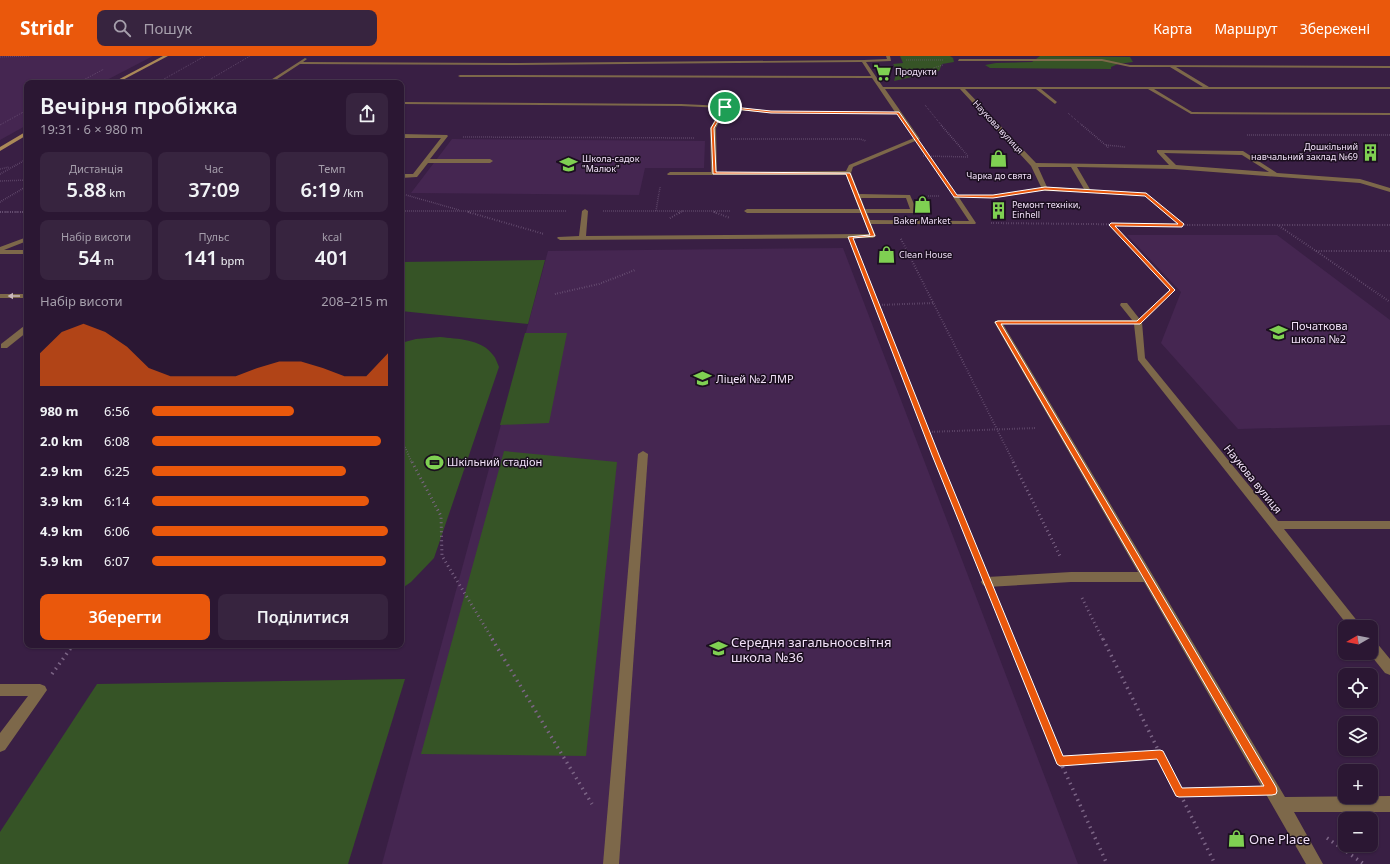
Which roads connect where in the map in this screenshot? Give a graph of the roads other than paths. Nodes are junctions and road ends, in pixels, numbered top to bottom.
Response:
1 (166, 56) edge
2 (310, 56) edge
3 (646, 56) edge
4 (889, 58) edge
5 (959, 60) road end
6 (864, 61) junction
7 (646, 62) junction
8 (299, 63) junction
9 (518, 64) junction
10 (1170, 66) junction
11 (1390, 67) edge
12 (460, 76) dead end
13 (510, 76) junction
14 (645, 76) junction
15 (873, 77) junction
16 (120, 80) edge
17 (273, 80) edge
18 (880, 88) junction
19 (961, 88) junction
20 (1037, 88) junction
21 (1149, 88) junction
22 (1209, 88) junction
23 (1390, 88) edge
24 (404, 102) edge
25 (1055, 103) road end
26 (725, 107) junction
27 (898, 113) junction
28 (1390, 114) edge
29 (24, 135) edge
30 (404, 136) edge
31 (0, 149) edge
32 (426, 161) junction
33 (490, 161) dead end
34 (1034, 166) junction
35 (1073, 166) junction
36 (1174, 166) junction
37 (848, 173) junction
38 (670, 174) road end
39 (714, 174) junction
40 (1276, 175) junction
41 (404, 176) edge
42 (1390, 190) edge
43 (858, 196) junction
44 (956, 196) road end
45 (585, 211) dead end
46 (746, 211) dead end
47 (864, 211) junction
48 (867, 222) junction
49 (560, 238) road end
50 (582, 238) junction
51 (24, 240) edge
52 (0, 249) edge
53 (0, 252) edge
54 (24, 252) edge
55 (0, 296) edge
56 (24, 296) edge
57 (1124, 305) dead end
58 (1138, 322) junction
59 (24, 330) edge
60 (4, 346) dead end
61 (643, 454) dead end
62 (1275, 525) junction
63 (1390, 525) edge
64 (1147, 577) junction
65 (987, 582) road end
66 (1350, 620) edge
67 (1378, 654) edge
68 (1390, 669) edge
69 (0, 690) edge
70 (0, 744) edge
71 (1390, 804) edge
72 (1281, 805) junction
73 (611, 864) edge
74 (1315, 864) edge

1 - 16 main road
2 - 8 lane
3 - 7 lane
4 - 6 lane
5 - 10 lane
6 - 7 lane
6 - 15 lane
7 - 9 lane
7 - 14 lane
8 - 9 lane
8 - 17 lane
9 - 13 lane
10 - 11 lane
10 - 22 lane
12 - 13 lane
13 - 14 lane
14 - 15 lane
15 - 18 lane
18 - 19 lane
18 - 27 lane
19 - 20 lane
19 - 34 lane, Наукова вулиця
20 - 21 lane
20 - 25 lane
21 - 22 lane
21 - 28 lane
22 - 23 lane
24 - 26 lane
26 - 27 lane
26 - 39 lane
27 - 37 lane
29 - 31 main road
30 - 32 lane
32 - 33 lane
32 - 41 lane
34 - 35 lane
34 - 35 lane, Наукова вулиця
35 - 36 lane
36 - 40 lane
36 - 40 lane
37 - 39 lane
37 - 43 lane
38 - 39 lane
40 - 42 lane
43 - 47 lane
43 - 47 lane
44 - 48 lane
45 - 50 lane
46 - 47 lane
47 - 48 lane
48 - 50 lane
49 - 50 lane
51 - 52 lane
53 - 54 lane
56 -> 55 lane
57 - 58 lane
58 - 62 lane, Наукова вулиця
58 - 64 lane
59 - 60 lane
61 - 73 lane
62 - 63 lane, Наукова вулиця
62 - 66 lane
64 - 65 lane
64 - 72 lane
67 - 68 lane
69 - 70 lane
71 - 72 lane
72 - 74 lane

